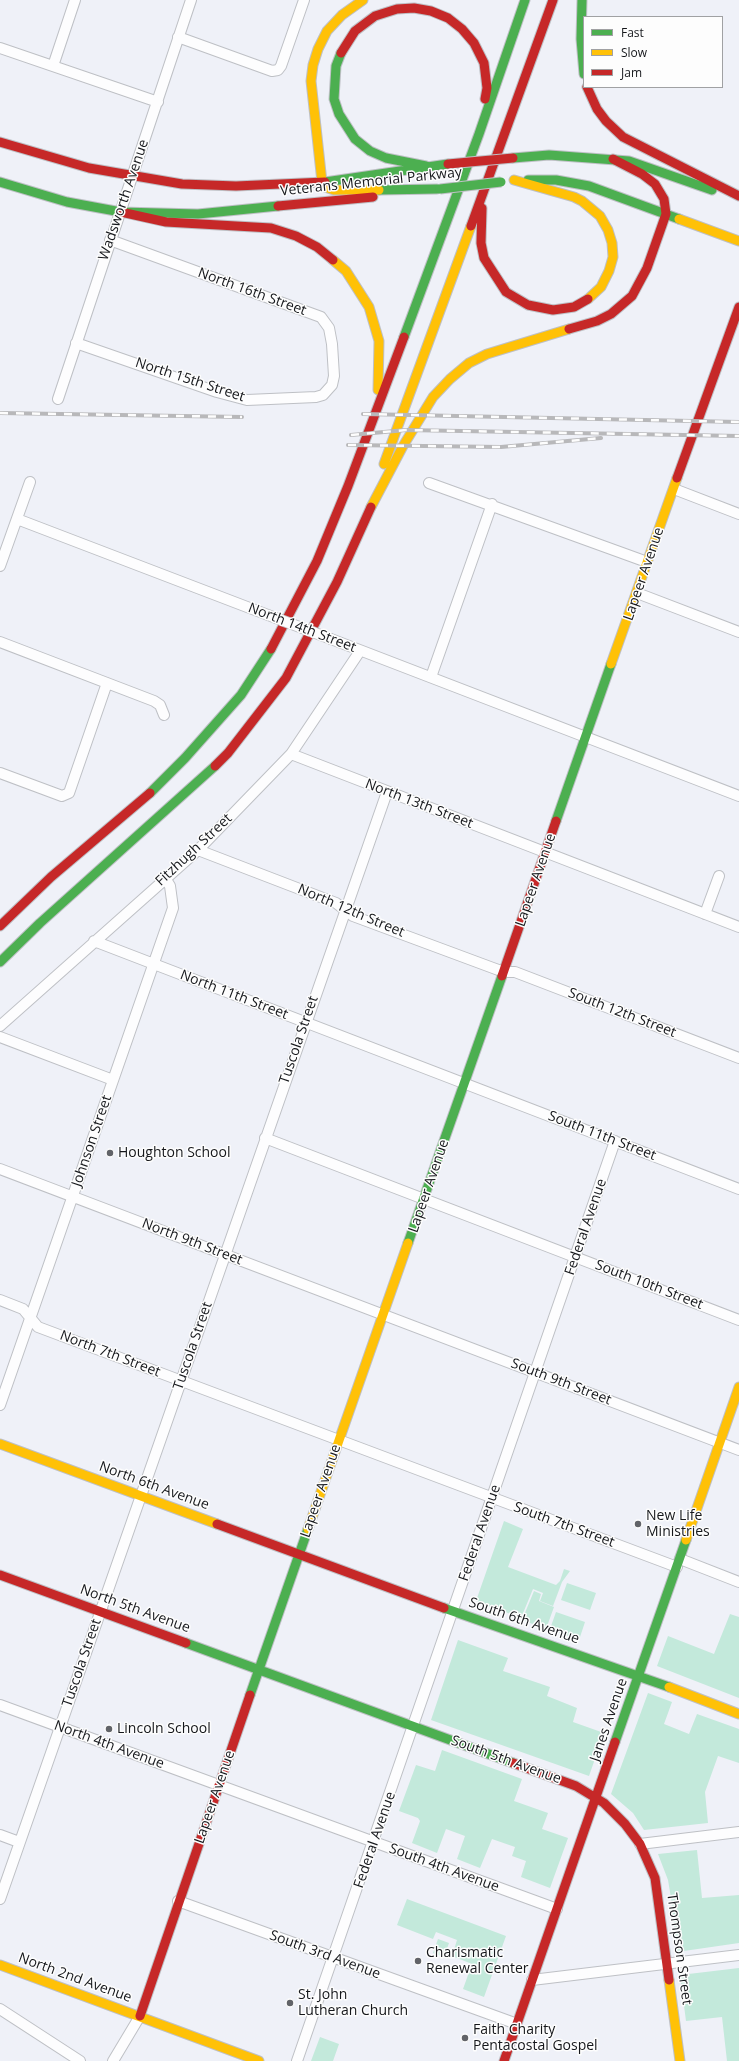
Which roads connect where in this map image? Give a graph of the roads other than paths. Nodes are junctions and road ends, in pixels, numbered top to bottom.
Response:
1 (74, 0) edge
2 (190, 0) edge
3 (304, 0) edge
4 (363, 0) edge
5 (525, 0) edge
6 (553, 0) edge
7 (582, 0) edge
8 (178, 37) junction
9 (0, 48) edge
10 (583, 62) edge
11 (53, 66) junction
12 (588, 88) edge
13 (158, 102) junction
14 (479, 134) junction
15 (0, 142) edge
16 (613, 159) junction
17 (426, 166) junction
18 (132, 176) junction
19 (514, 180) junction
20 (0, 182) edge
21 (322, 182) junction
22 (438, 189) junction
23 (481, 196) junction
24 (739, 198) edge
25 (120, 212) junction
26 (666, 214) junction
27 (110, 240) junction
28 (739, 241) edge
29 (739, 307) edge
30 (76, 342) junction
31 (329, 390) joint
32 (58, 400) dead end
33 (376, 414) junction
34 (30, 482) dead end
35 (429, 482) dead end
36 (674, 489) junction
37 (492, 504) junction
38 (368, 512) junction
39 (739, 514) edge
40 (17, 519) junction
41 (647, 562) junction
42 (0, 566) edge
43 (637, 593) junction
44 (739, 632) edge
45 (0, 642) edge
46 (360, 650) junction
47 (431, 677) junction
48 (107, 684) junction
49 (164, 716) dead end
50 (586, 737) junction
51 (291, 754) junction
52 (0, 773) edge
53 (387, 792) junction
54 (739, 796) edge
55 (198, 850) junction
56 (546, 853) junction
57 (719, 876) dead end
58 (165, 878) junction
59 (345, 909) junction
60 (705, 914) junction
61 (0, 926) edge
62 (739, 927) edge
63 (94, 941) junction
64 (0, 962) edge
65 (154, 964) junction
66 (504, 972) junction
67 (305, 1023) junction
68 (0, 1026) edge
69 (0, 1038) edge
70 (739, 1058) edge
71 (113, 1080) junction
72 (465, 1083) junction
73 (265, 1138) junction
74 (615, 1141) junction
75 (0, 1169) edge
76 (739, 1189) edge
77 (73, 1197) junction
78 (424, 1198) junction
79 (224, 1254) junction
80 (576, 1256) junction
81 (0, 1300) edge
82 (384, 1314) junction
83 (30, 1318) junction
84 (739, 1320) edge
85 (535, 1373) junction
86 (181, 1380) junction
87 (739, 1387) edge
88 (0, 1405) edge
89 (339, 1439) junction
90 (719, 1442) junction
91 (0, 1444) edge
92 (739, 1450) edge
93 (140, 1496) junction
94 (492, 1498) junction
95 (299, 1555) junction
96 (679, 1563) junction
97 (0, 1575) edge
98 (739, 1582) edge
99 (100, 1611) junction
100 (454, 1612) junction
101 (259, 1670) junction
102 (639, 1677) junction
103 (0, 1705) edge
104 (739, 1714) edge
105 (414, 1726) junction
106 (60, 1727) junction
107 (219, 1786) junction
108 (596, 1798) junction
109 (739, 1832) edge
110 (0, 1835) edge
111 (19, 1842) junction
112 (374, 1842) junction
113 (640, 1844) junction
114 (0, 1899) edge
115 (178, 1901) junction
116 (557, 1908) junction
117 (739, 1955) edge
118 (334, 1958) junction
119 (667, 1964) junction
120 (0, 1965) edge
121 (532, 1980) junction
122 (0, 2009) edge
123 (140, 2016) junction
124 (517, 2024) junction
125 (80, 2061) edge
126 (113, 2061) edge
127 (260, 2061) edge
128 (298, 2061) edge
129 (504, 2061) edge
130 (680, 2061) edge

1 - 11 street
2 - 8 street, Wadsworth Avenue
3 - 8 street
4 - 21 main road
5 - 14 main road
6 - 23 main road
7 - 10 main road
8 - 13 street, Wadsworth Avenue
9 - 11 street
11 - 13 street
12 - 24 main road
13 - 18 street, Wadsworth Avenue
14 - 17 main road
14 - 33 main road
15 - 18 main road, Veterans Memorial Parkway
16 - 17 main road, Veterans Memorial Parkway, bridge
16 - 24 main road, Veterans Memorial Parkway
16 - 26 main road
17 - 21 main road, Veterans Memorial Parkway
18 - 21 main road, Veterans Memorial Parkway
18 - 25 street, Wadsworth Avenue
19 - 22 main road, Veterans Memorial Parkway, bridge
19 - 23 main road
19 - 26 main road, Veterans Memorial Parkway
20 - 25 main road, Veterans Memorial Parkway
21 - 22 main road
22 - 25 main road, Veterans Memorial Parkway
23 - 38 main road
25 - 27 street, Wadsworth Avenue
25 - 33 main road
26 - 28 main road, Veterans Memorial Parkway
26 - 38 main road
27 - 30 street, Wadsworth Avenue
27 - 31 street, North 16th Street
29 - 36 main road, Lapeer Avenue
30 - 31 street, North 15th Street
30 - 32 street, Wadsworth Avenue
33 - 61 main road
34 - 40 street
35 - 37 street
36 - 39 street
36 - 41 main road, Lapeer Avenue
37 - 41 street
37 - 47 street
38 - 64 main road
40 - 42 street
40 - 46 street, North 14th Street, bridge
41 - 43 main road, Lapeer Avenue
43 - 44 street
43 - 50 main road, Lapeer Avenue
45 - 48 street
46 - 47 street, North 14th Street
46 - 51 street, Fitzhugh Street
47 - 50 street, North 14th Street
48 - 49 street
48 - 52 street
50 - 54 street, North 14th Street
50 - 56 main road, Lapeer Avenue
51 - 53 street, North 13th Street
51 - 55 street, Fitzhugh Street
53 - 56 street, North 13th Street
53 - 59 street, Tuscola Street
55 - 58 street, Fitzhugh Street
55 - 59 street, North 12th Street
56 - 60 street, North 13th Street
56 - 66 main road, Lapeer Avenue
57 - 60 street
58 - 63 street, Fitzhugh Street
58 - 65 street, Johnson Street
59 - 66 street, North 12th Street
59 - 67 street, Tuscola Street
60 - 62 street, North 13th Street
63 - 65 street, North 11th Street
63 - 68 street, Fitzhugh Street
65 - 67 street, North 11th Street
65 - 71 street, Johnson Street
66 - 70 street, South 12th Street
66 - 72 main road, Lapeer Avenue
67 - 72 street, North 11th Street
67 - 73 street, Tuscola Street
69 - 71 street
71 - 77 street, Johnson Street
72 - 74 street, South 11th Street
72 - 78 main road, Lapeer Avenue
73 - 78 street, South 10th Street
73 - 79 street, Tuscola Street
74 - 76 street, South 11th Street
74 - 80 street, Federal Avenue
75 - 77 street, North 9th Street
77 - 79 street, North 9th Street
77 - 83 street, Johnson Street
78 - 80 street, South 10th Street
78 - 82 main road, Lapeer Avenue
79 - 82 street, North 9th Street
79 - 86 street, Tuscola Street
80 - 84 street, South 10th Street
80 - 85 street, Federal Avenue
81 - 83 street, North 7th Street
82 - 85 street, South 9th Street
82 - 89 main road, Lapeer Avenue
83 - 86 street, North 7th Street
83 - 88 street, Johnson Street
85 - 90 street, South 9th Street
85 - 94 street, Federal Avenue
86 - 89 street, North 7th Street
86 - 93 street, Tuscola Street
87 - 90 main road, Janes Avenue
89 - 94 street, South 7th Street
89 - 95 main road, Lapeer Avenue
90 - 92 street, South 9th Street
90 - 96 main road, Janes Avenue
91 - 93 main road, North 6th Avenue
93 - 95 main road, North 6th Avenue
93 - 99 street, Tuscola Street
94 - 96 street, South 7th Street
94 - 100 street, Federal Avenue
95 - 100 main road, South 6th Avenue
95 - 101 main road, Lapeer Avenue
96 - 98 street, South 7th Street
96 - 102 main road, Janes Avenue
97 - 99 main road, North 5th Avenue
99 - 101 main road, North 5th Avenue
99 - 106 street, Tuscola Street
100 - 102 main road, South 6th Avenue
100 - 105 street, Federal Avenue
101 - 105 main road, South 5th Avenue
101 - 107 main road, Lapeer Avenue
102 - 104 main road, South 6th Avenue
102 - 108 main road, Janes Avenue
103 - 106 street, North 4th Avenue
105 - 108 main road, South 5th Avenue
105 - 112 street, Federal Avenue
106 - 107 street, North 4th Avenue
106 - 111 street, Tuscola Street
107 - 112 street, South 4th Avenue
107 - 115 main road, Lapeer Avenue
108 - 113 main road, South 5th Avenue
108 - 116 main road, Janes Avenue
109 - 113 street
110 - 111 street
111 - 114 street, Tuscola Street
112 - 116 street, South 4th Avenue
112 - 118 street, Federal Avenue
113 - 119 main road, Thompson Street
115 - 118 street, South 3rd Avenue
115 - 123 main road, Lapeer Avenue
116 - 121 main road, Janes Avenue
117 - 119 street
118 - 124 street, South 3rd Avenue
118 - 128 street, Federal Avenue
119 - 121 street
119 - 130 main road, Thompson Street
120 - 123 main road, North 2nd Avenue
121 - 124 main road, Janes Avenue
122 - 125 street
123 - 126 street, Lapeer Avenue
123 - 127 main road, North 2nd Avenue
124 - 129 main road, Janes Avenue

